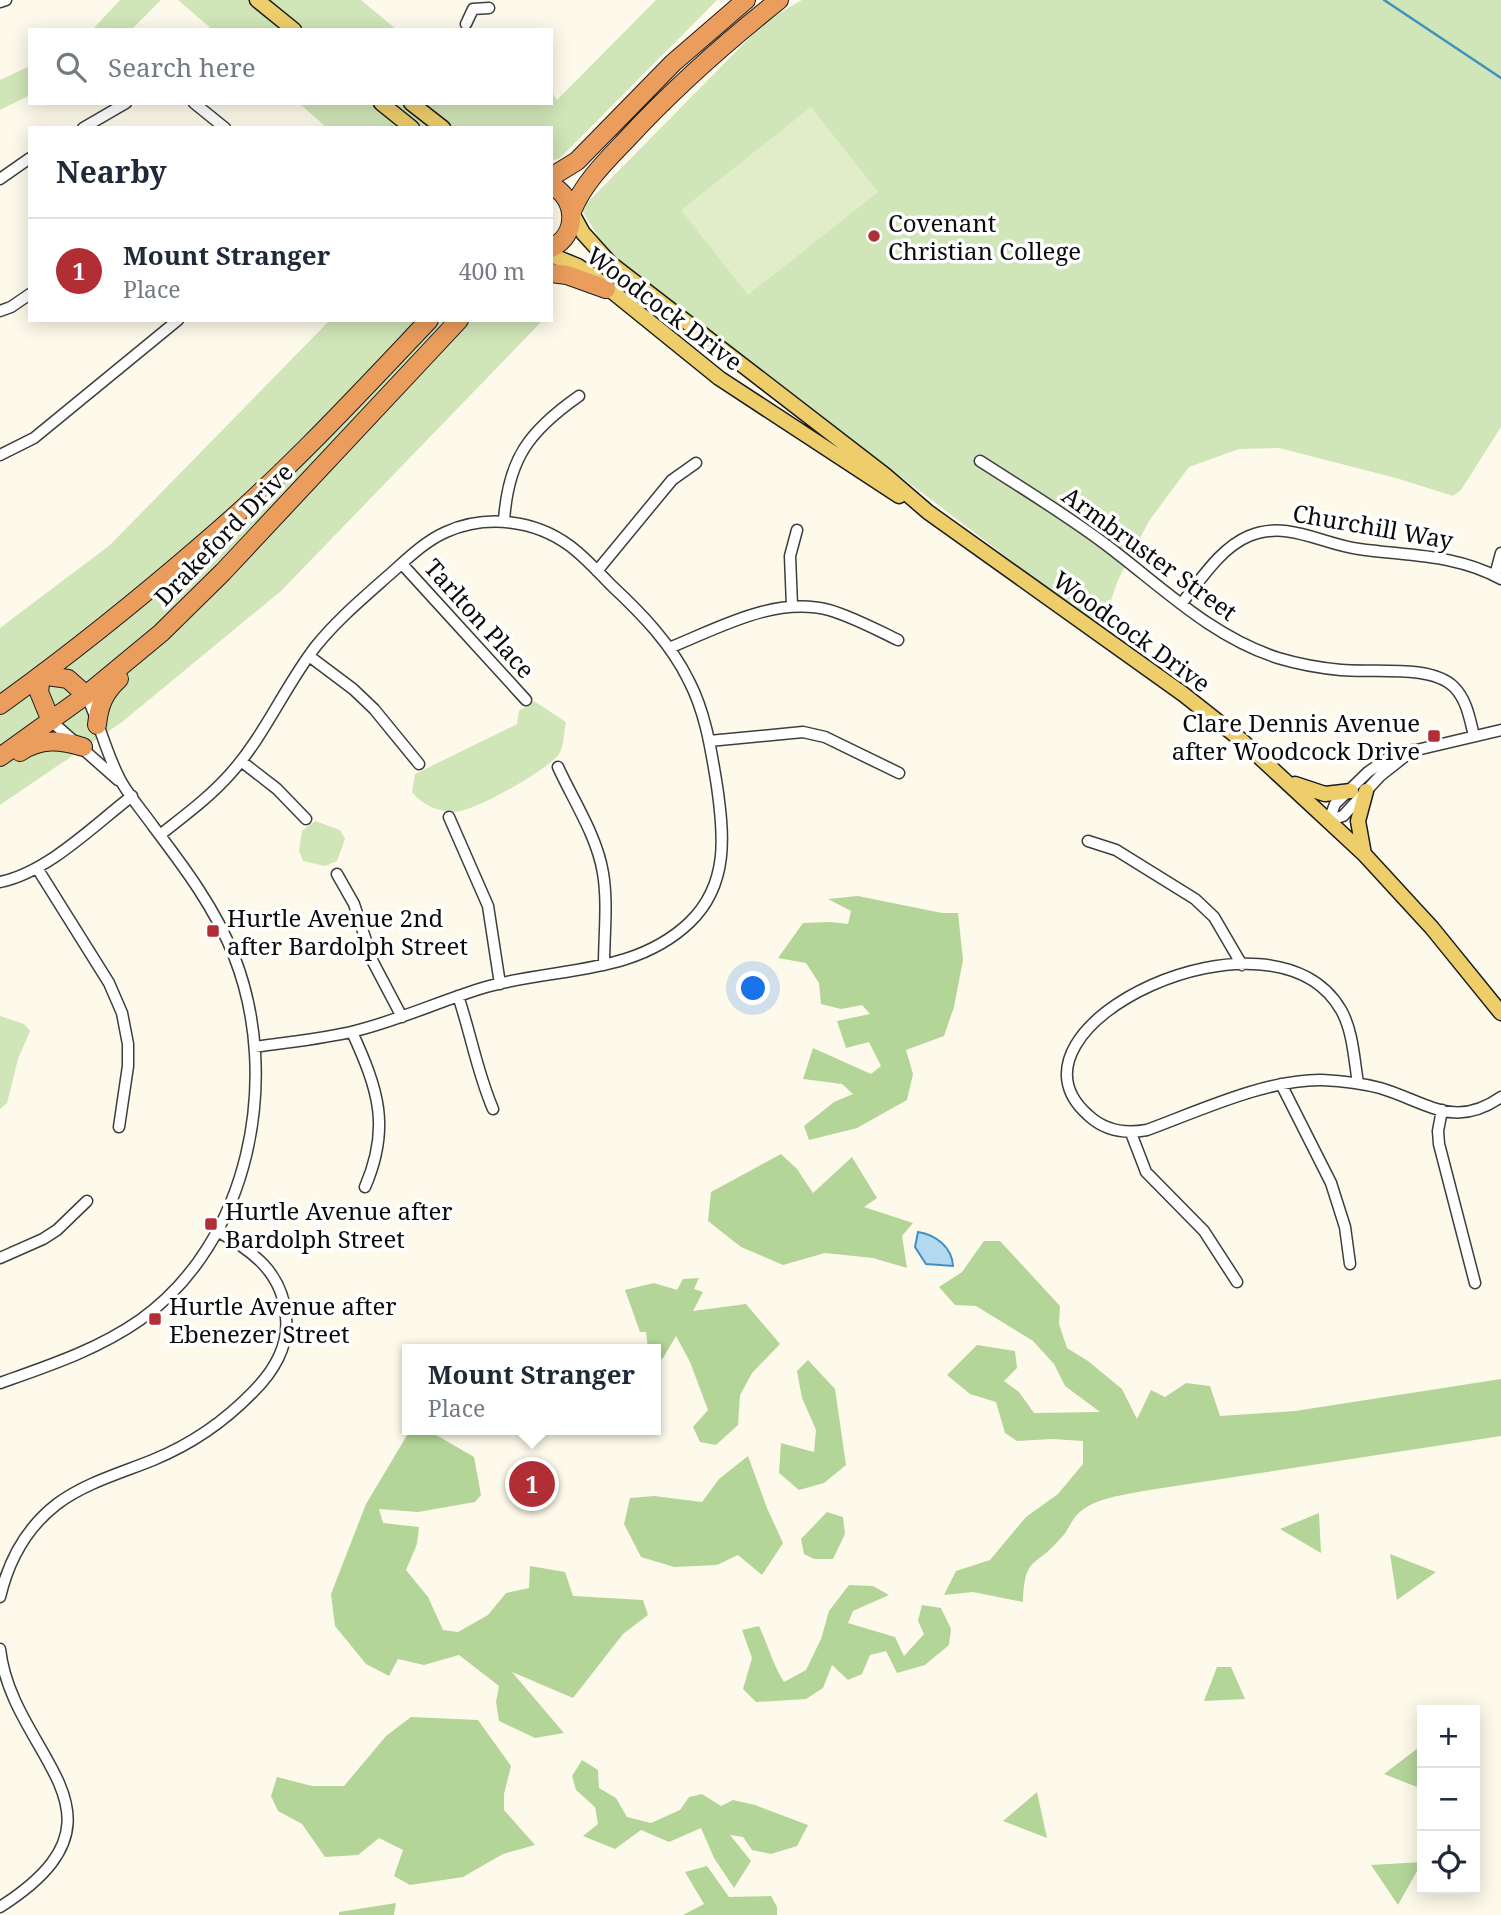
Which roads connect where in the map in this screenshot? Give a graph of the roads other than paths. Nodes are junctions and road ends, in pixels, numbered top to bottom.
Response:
1 (6, 0) edge
2 (257, 0) edge
3 (746, 0) edge
4 (779, 0) edge
5 (0, 2) edge
6 (469, 5) edge
7 (489, 8) dead end
8 (466, 24) dead end
9 (292, 28) edge
10 (123, 105) edge
11 (196, 105) edge
12 (383, 105) edge
13 (414, 105) edge
14 (86, 126) edge
15 (223, 126) edge
16 (410, 126) edge
17 (440, 126) edge
18 (28, 159) edge
19 (553, 176) edge
20 (0, 179) edge
21 (553, 186) edge
22 (572, 212) junction
23 (553, 247) edge
24 (553, 256) edge
25 (553, 274) edge
26 (606, 289) junction
27 (28, 295) edge
28 (0, 311) edge
29 (175, 322) edge
30 (427, 322) edge
31 (457, 322) edge
32 (579, 396) dead end
33 (0, 455) edge
34 (981, 461) dead end
35 (696, 463) dead end
36 (928, 512) junction
37 (504, 521) junction
38 (797, 530) dead end
39 (1501, 553) edge
40 (402, 564) junction
41 (597, 571) junction
42 (1498, 577) edge
43 (1181, 604) junction
44 (792, 607) junction
45 (161, 633) junction
46 (898, 640) dead end
47 (669, 648) junction
48 (309, 656) junction
49 (41, 675) junction
50 (86, 695) junction
51 (526, 700) dead end
52 (0, 705) edge
53 (51, 721) junction
54 (97, 725) junction
55 (1501, 730) edge
56 (1475, 736) junction
57 (709, 741) junction
58 (83, 747) junction
59 (1413, 750) junction
60 (0, 757) edge
61 (241, 761) junction
62 (419, 764) dead end
63 (0, 765) edge
64 (558, 767) dead end
65 (899, 774) dead end
66 (1288, 781) junction
67 (122, 784) junction
68 (1350, 791) junction
69 (1366, 791) junction
70 (132, 796) junction
71 (449, 817) dead end
72 (306, 819) dead end
73 (1329, 820) junction
74 (160, 835) junction
75 (1088, 841) dead end
76 (1364, 854) junction
77 (37, 868) junction
78 (337, 874) dead end
79 (0, 882) edge
80 (604, 965) junction
81 (1242, 965) junction
82 (500, 984) junction
83 (458, 996) junction
84 (1501, 1013) edge
85 (402, 1017) junction
86 (352, 1032) junction
87 (255, 1047) junction
88 (1358, 1083) junction
89 (1281, 1084) junction
90 (1501, 1097) edge
91 (493, 1108) dead end
92 (1442, 1111) junction
93 (119, 1127) dead end
94 (1131, 1133) junction
95 (365, 1187) dead end
96 (87, 1201) dead end
97 (217, 1231) junction
98 (0, 1258) edge
99 (1350, 1264) dead end
100 (1237, 1282) dead end
101 (1475, 1283) dead end
102 (0, 1384) edge
103 (0, 1597) edge
104 (0, 1649) edge
105 (0, 1907) edge

1 - 5 street
2 - 9 main road
3 - 19 highway
4 - 22 highway
6 - 7 street
6 - 8 street
10 - 14 street
11 - 15 street
12 - 16 main road
13 - 17 main road
18 - 20 street
21 - 22 highway
22 - 23 highway
22 - 36 main road, Woodcock Drive
24 - 26 main road, Woodcock Drive
25 - 26 highway
26 - 36 main road, Woodcock Drive
27 - 28 street
29 - 33 street
30 - 49 highway, Drakeford Drive
31 - 45 highway, Drakeford Drive
32 - 37 street
34 - 43 street, Armbruster Street
35 - 41 street
36 - 66 main road, Woodcock Drive
37 - 40 street
37 - 41 street
38 - 44 street
39 - 42 street
40 - 48 street
40 - 51 street, Tarlton Place
41 - 47 street
42 - 43 street, Churchill Way
43 - 56 street, Armbruster Street
44 - 46 street
44 - 47 street
45 - 50 highway, Drakeford Drive
45 - 54 highway
47 - 57 street
48 - 61 street
48 - 62 street
49 - 50 highway
49 - 52 highway, Drakeford Drive
49 - 53 highway
50 - 53 highway, Drakeford Drive
50 - 54 street
53 - 58 street
53 - 60 highway, Drakeford Drive
54 - 67 street
55 - 56 street
56 - 59 street
57 - 65 street
57 - 80 street
58 - 63 highway
58 - 67 street
59 - 68 street
59 - 69 street
61 - 72 street
61 - 74 street
64 - 80 street
66 - 68 main road
66 - 73 main road, Woodcock Drive
67 - 70 street
68 - 73 street
69 - 73 street
69 - 76 main road
70 - 74 street
70 - 77 street
71 - 82 street
73 - 76 main road, Woodcock Drive
74 - 87 street
75 - 81 street
76 - 84 main road, Woodcock Drive
77 - 79 street
77 - 93 street
78 - 85 street
80 - 82 street
81 - 88 street
81 - 94 street
82 - 83 street
83 - 85 street
83 - 91 street
85 - 86 street
86 - 87 street
86 - 95 street
87 - 97 street
88 - 89 street
88 - 92 street
89 - 94 street
89 - 99 street
90 - 92 street
92 - 101 street
94 - 100 street
96 - 98 street
97 - 102 street
97 - 103 street
104 - 105 street

